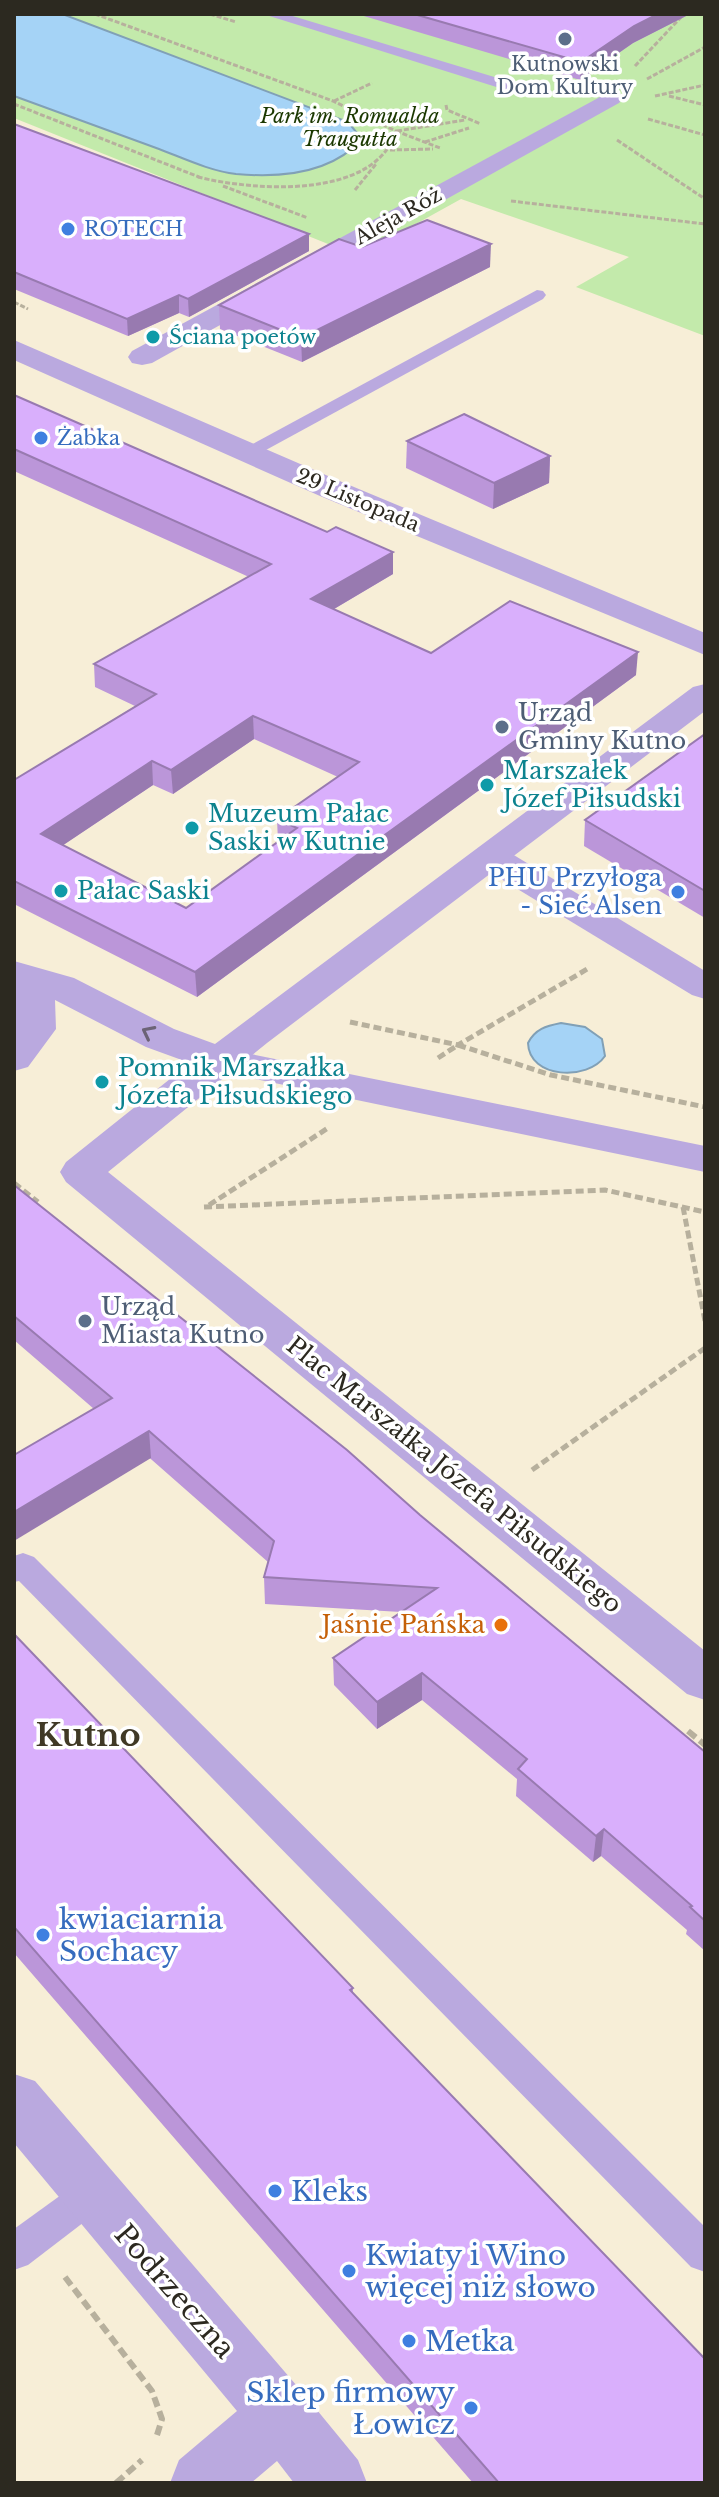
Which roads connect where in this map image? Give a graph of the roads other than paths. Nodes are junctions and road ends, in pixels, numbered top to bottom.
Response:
1 (270, 14) edge
2 (528, 92) dead end
3 (611, 98) road end
4 (537, 295) dead end
5 (14, 349) edge
6 (142, 357) dead end
7 (246, 453) junction
8 (705, 645) edge
9 (705, 694) edge
10 (491, 857) junction
11 (14, 973) edge
12 (14, 980) edge
13 (705, 987) edge
14 (14, 1058) edge
15 (221, 1060) junction
16 (705, 1159) edge
17 (14, 1570) edge
18 (702, 1672) edge
19 (14, 2100) edge
20 (92, 2194) junction
21 (24, 2245) edge
22 (705, 2254) edge
23 (281, 2415) junction
24 (178, 2467) edge
25 (335, 2483) edge

1 - 2 lane
3 - 6 street, Aleja Róż
4 - 7 lane
5 - 7 street, 29 Listopada
7 - 8 street, 29 Listopada
9 - 10 street, Plac Marszałka Józefa Piłsudskiego
10 - 13 street
10 - 15 street, Plac Marszałka Józefa Piłsudskiego
15 -> 11 street
12 - 14 street
15 - 16 street
15 - 18 street, Plac Marszałka Józefa Piłsudskiego
17 - 22 lane
19 - 20 street, Podrzeczna
20 - 21 lane
20 - 23 street, Podrzeczna
23 - 24 street
23 - 25 street, Podrzeczna

